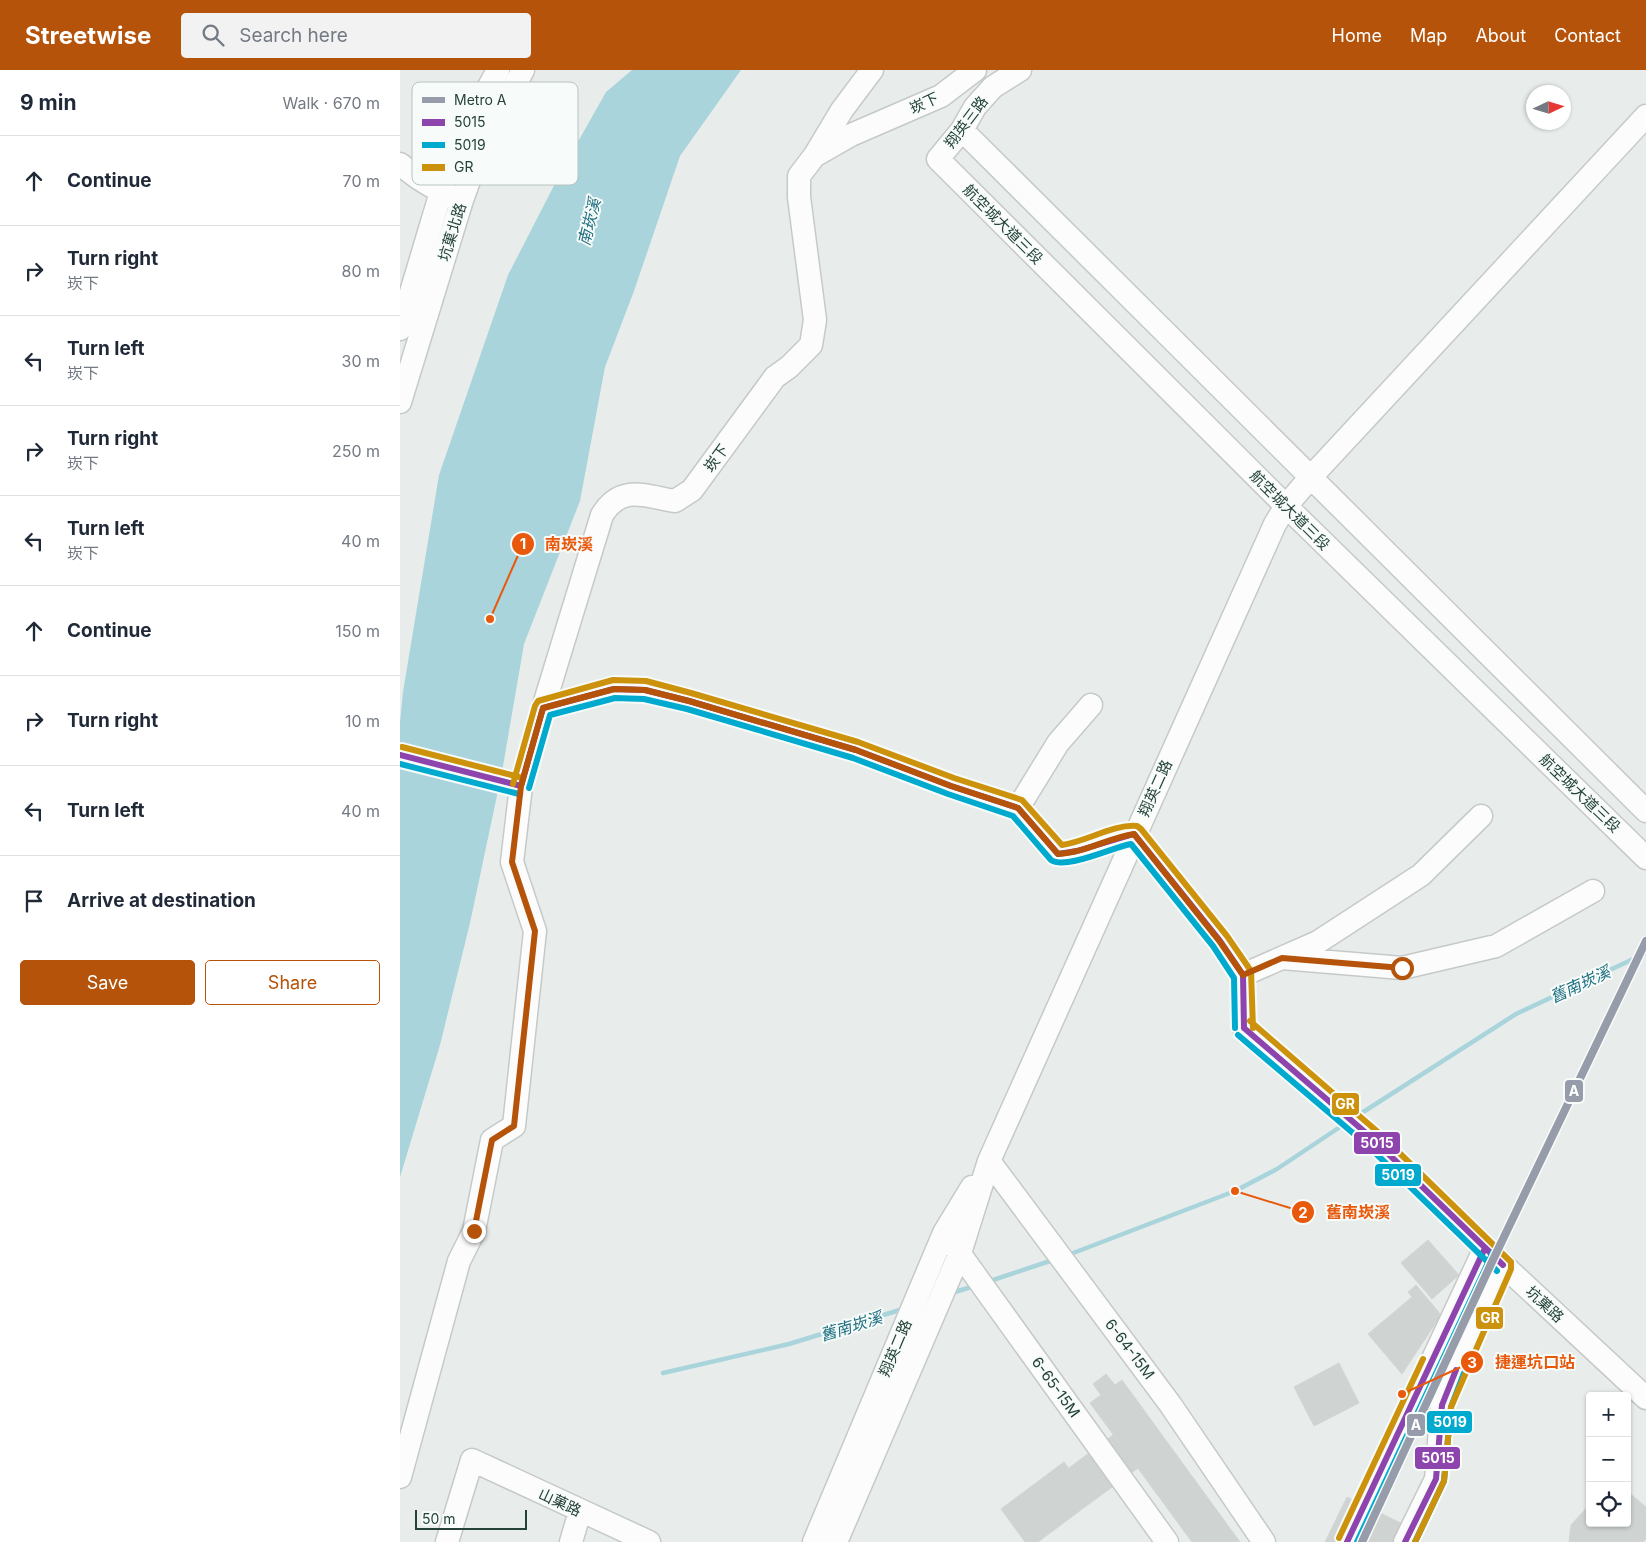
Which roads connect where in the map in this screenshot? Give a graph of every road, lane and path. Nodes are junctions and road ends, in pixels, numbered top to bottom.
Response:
1 (498, 70) edge
2 (523, 70) edge
3 (872, 70) edge
4 (975, 70) edge
5 (1020, 70) edge
6 (491, 82) edge
7 (516, 82) edge
8 (1646, 116) edge
9 (962, 130) junction
10 (815, 155) junction
11 (938, 159) joint
12 (400, 164) edge
13 (412, 174) edge
14 (430, 185) edge
15 (443, 185) edge
16 (467, 185) edge
17 (441, 192) junction
18 (462, 200) junction
19 (400, 329) edge
20 (400, 402) edge
21 (1310, 478) junction
22 (1286, 506) junction
23 (1091, 705) dead end
24 (543, 708) junction
25 (400, 755) edge
26 (514, 784) junction
27 (1018, 808) junction
28 (1646, 811) edge
29 (1481, 816) dead end
30 (1134, 834) junction
31 (1646, 858) edge
32 (1593, 891) dead end
33 (1282, 958) junction
34 (1243, 975) junction
35 (989, 1161) junction
36 (944, 1233) junction
37 (1485, 1248) junction
38 (960, 1253) junction
39 (1503, 1265) junction
40 (1646, 1398) edge
41 (400, 1478) edge
42 (580, 1511) junction
43 (447, 1542) edge
44 (571, 1542) edge
45 (649, 1542) edge
46 (814, 1542) edge
47 (836, 1542) edge
48 (1167, 1542) edge
49 (1264, 1542) edge
50 (1347, 1542) edge
51 (1405, 1542) edge

1 - 6 street, 坑菓北路
2 - 7 street, 坑菓北路
3 - 10 street, 崁下
4 - 10 street, 崁下
5 - 9 street, 翔英三路
8 - 21 street, 翔英二路
9 - 11 street, 翔英三路
9 - 21 street
10 - 24 street, 崁下
11 - 22 street, 航空城大道三段
12 - 13 street
14 - 17 street
15 - 17 street, 坑菓北路
16 - 18 street, 坑菓北路
17 - 18 street
17 - 19 street, 坑菓北路
18 - 20 street, 坑菓北路
21 - 22 street, 翔英二路
21 - 28 street
22 - 30 street, 翔英二路
22 - 31 street, 航空城大道三段
23 - 27 street
24 - 26 street, 崁下
24 - 27 street
25 - 26 street
26 - 41 street, 崁下
27 - 30 street
29 - 33 street
30 - 34 street
30 - 35 street, 翔英二路
32 - 33 street
33 - 34 street
34 - 37 street, 坑菓路
35 - 36 street, 翔英二路
35 - 38 street, 翔英二路
35 - 49 street, 6-64-15M
36 - 38 street, 6-65-15M
36 - 46 street, 翔英二路
37 - 39 street, 坑菓路
37 - 50 street
38 - 47 street, 翔英二路
38 - 48 street, 6-65-15M
39 - 40 street, 坑菓路
39 - 51 street
42 - 43 street, 山菓路
42 - 44 street
42 - 45 street, 山菓路

